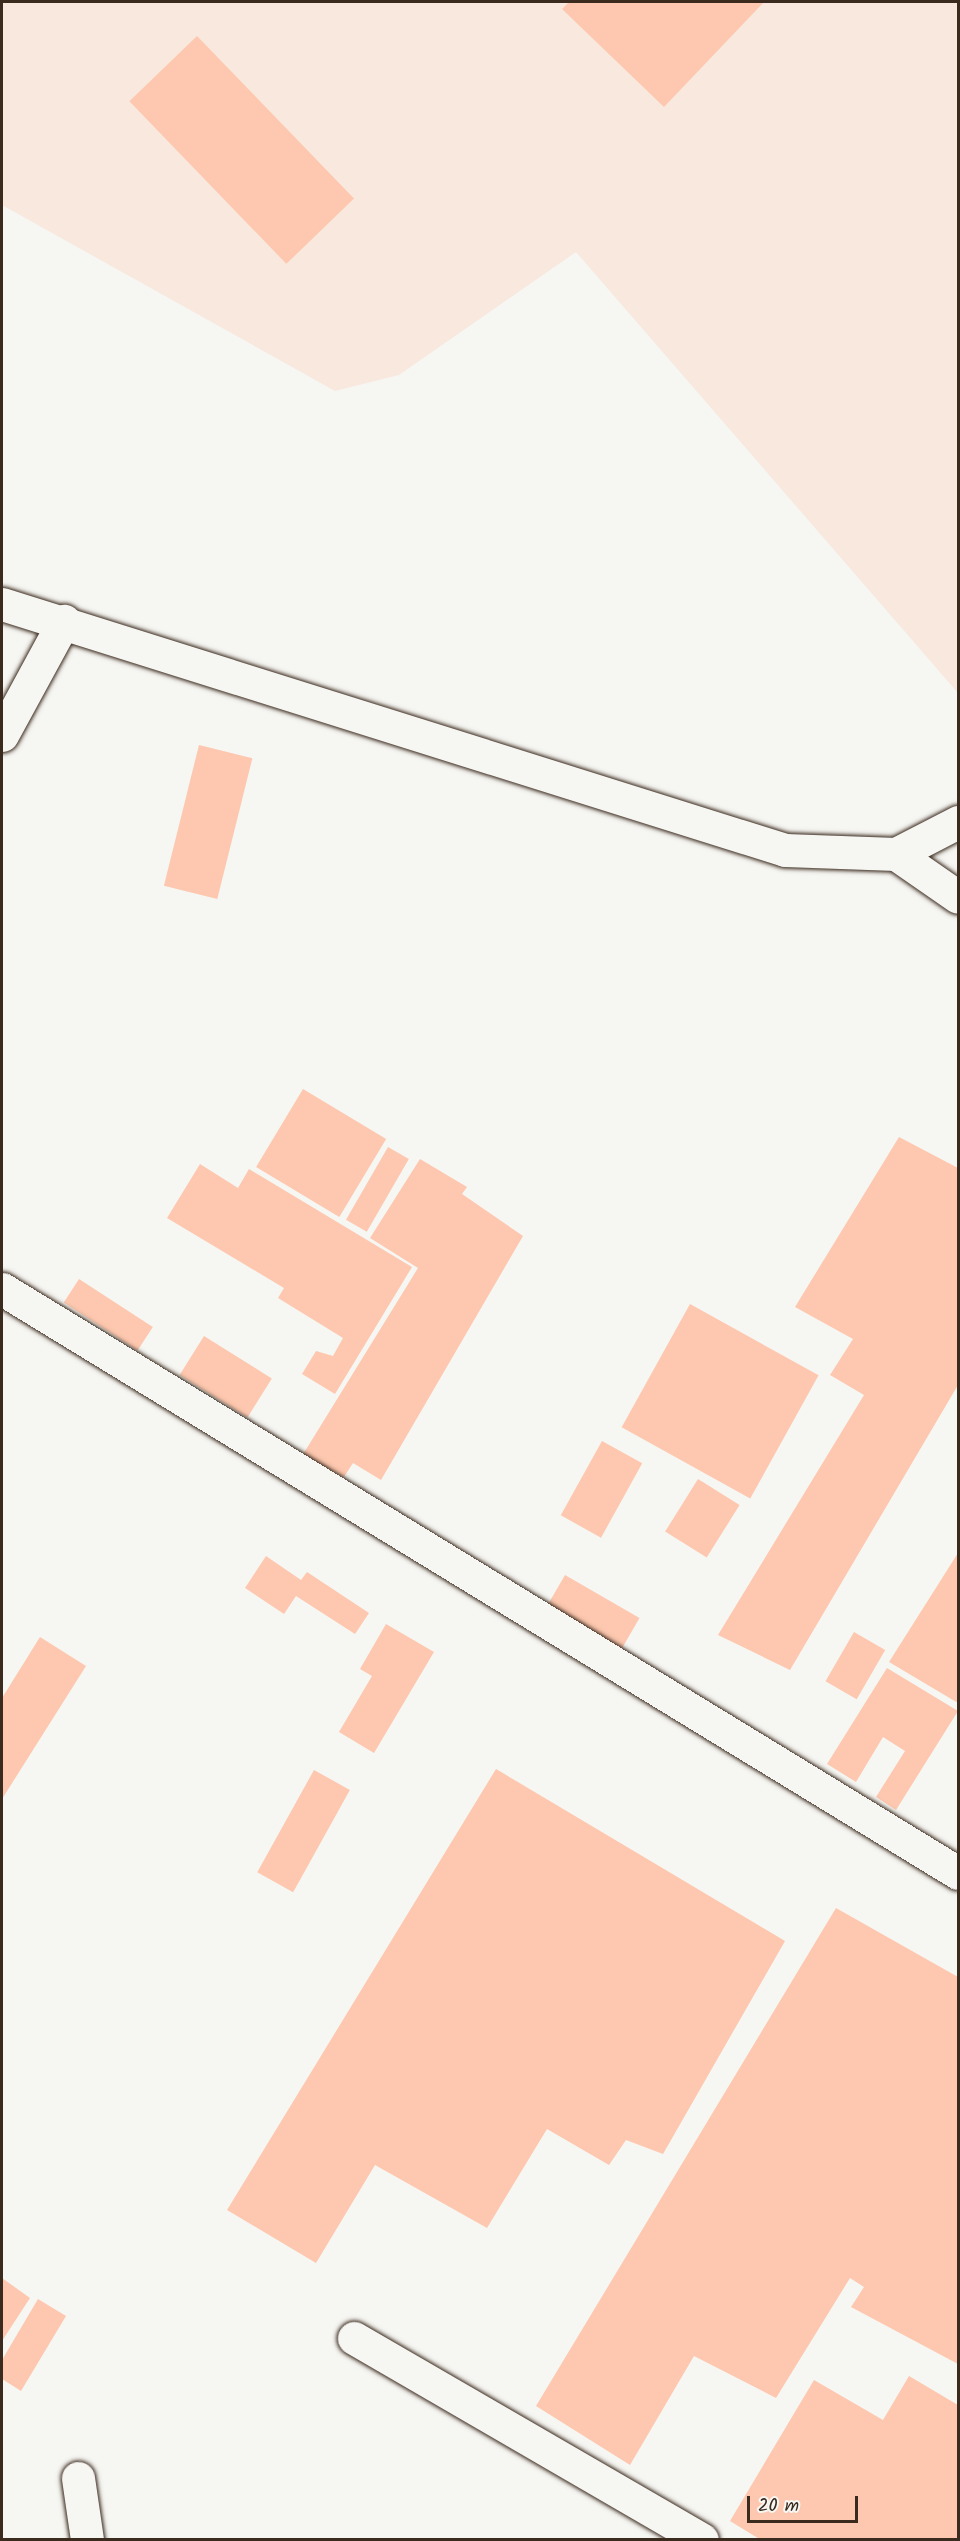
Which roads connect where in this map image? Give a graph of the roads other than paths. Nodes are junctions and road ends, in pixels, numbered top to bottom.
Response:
1 (2, 604) edge
2 (64, 621) junction
3 (2, 735) edge
4 (958, 822) edge
5 (896, 854) junction
6 (958, 897) edge
7 (2, 1289) edge
8 (958, 1873) edge
9 (354, 2338) dead end
10 (78, 2478) dead end
11 (87, 2540) edge
12 (702, 2540) edge

1 - 2 street
2 - 3 street
2 - 5 street
4 - 5 street
5 - 6 street
7 - 8 street
9 - 12 street
10 - 11 street

